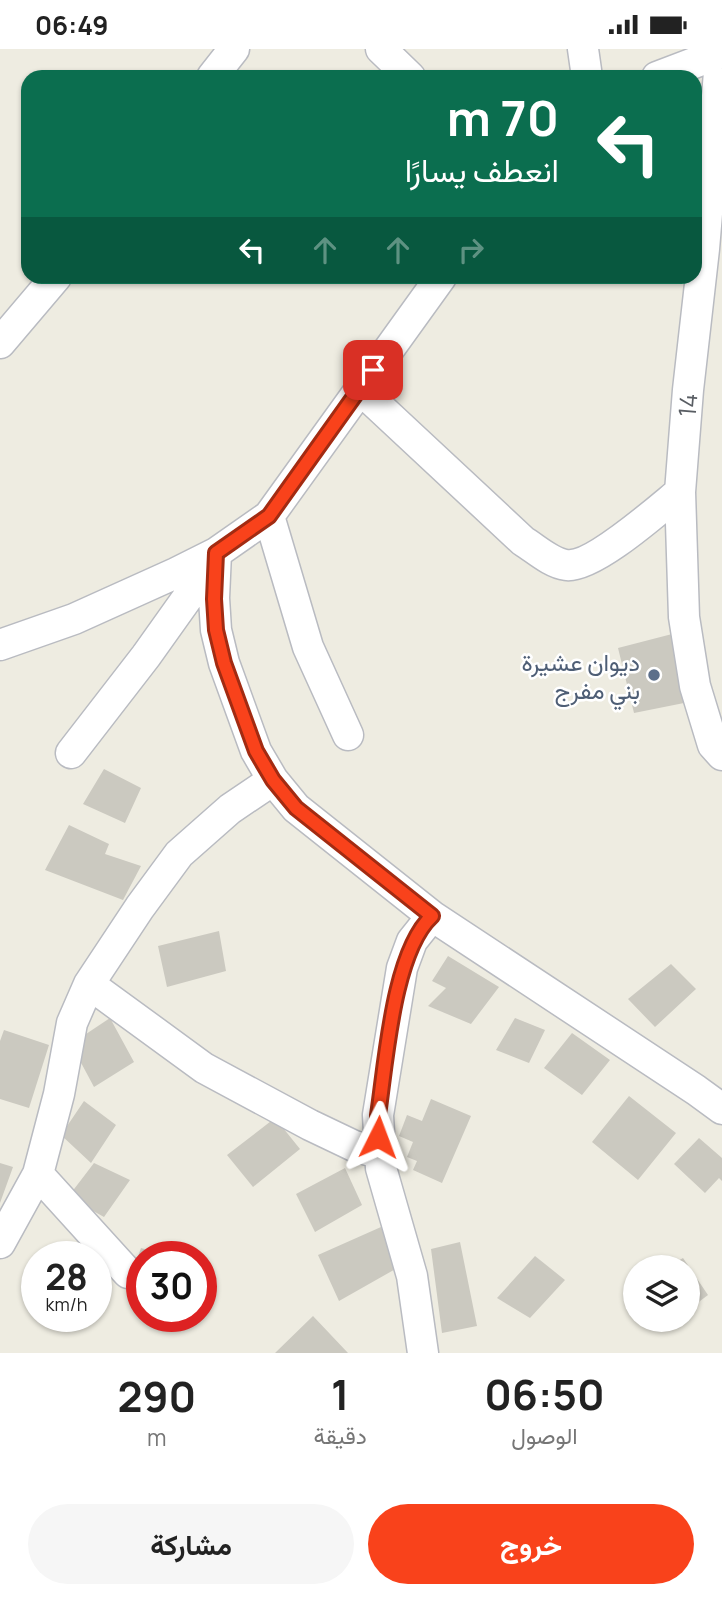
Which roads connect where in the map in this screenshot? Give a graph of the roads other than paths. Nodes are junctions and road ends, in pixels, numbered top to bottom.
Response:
1 (234, 49) edge
2 (381, 49) edge
3 (583, 49) edge
4 (720, 51) edge
5 (218, 70) edge
6 (403, 70) edge
7 (586, 70) edge
8 (674, 70) edge
9 (702, 262) edge
10 (50, 284) edge
11 (436, 284) edge
12 (700, 284) edge
13 (0, 343) edge
14 (360, 389) junction
15 (680, 492) junction
16 (269, 516) junction
17 (208, 557) junction
18 (0, 645) edge
19 (348, 735) dead end
20 (71, 753) dead end
21 (722, 755) edge
22 (273, 780) junction
23 (432, 916) junction
24 (89, 984) junction
25 (722, 1109) edge
26 (378, 1153) junction
27 (38, 1174) junction
28 (0, 1243) edge
29 (126, 1271) edge
30 (420, 1351) edge

1 - 5 street
2 - 6 street
3 - 7 street
4 - 8 street
4 - 9 street, 14
10 - 13 street
11 - 14 street
12 - 15 street, 14
14 - 15 street
14 - 16 street
15 - 21 street, 14
16 - 17 street
16 - 19 street
17 - 18 street
17 - 20 street
17 - 22 street
22 - 23 street
22 - 24 street
23 - 25 street
23 - 26 street
24 - 26 street
24 - 27 street
26 - 30 street
27 - 28 street
27 - 29 street

